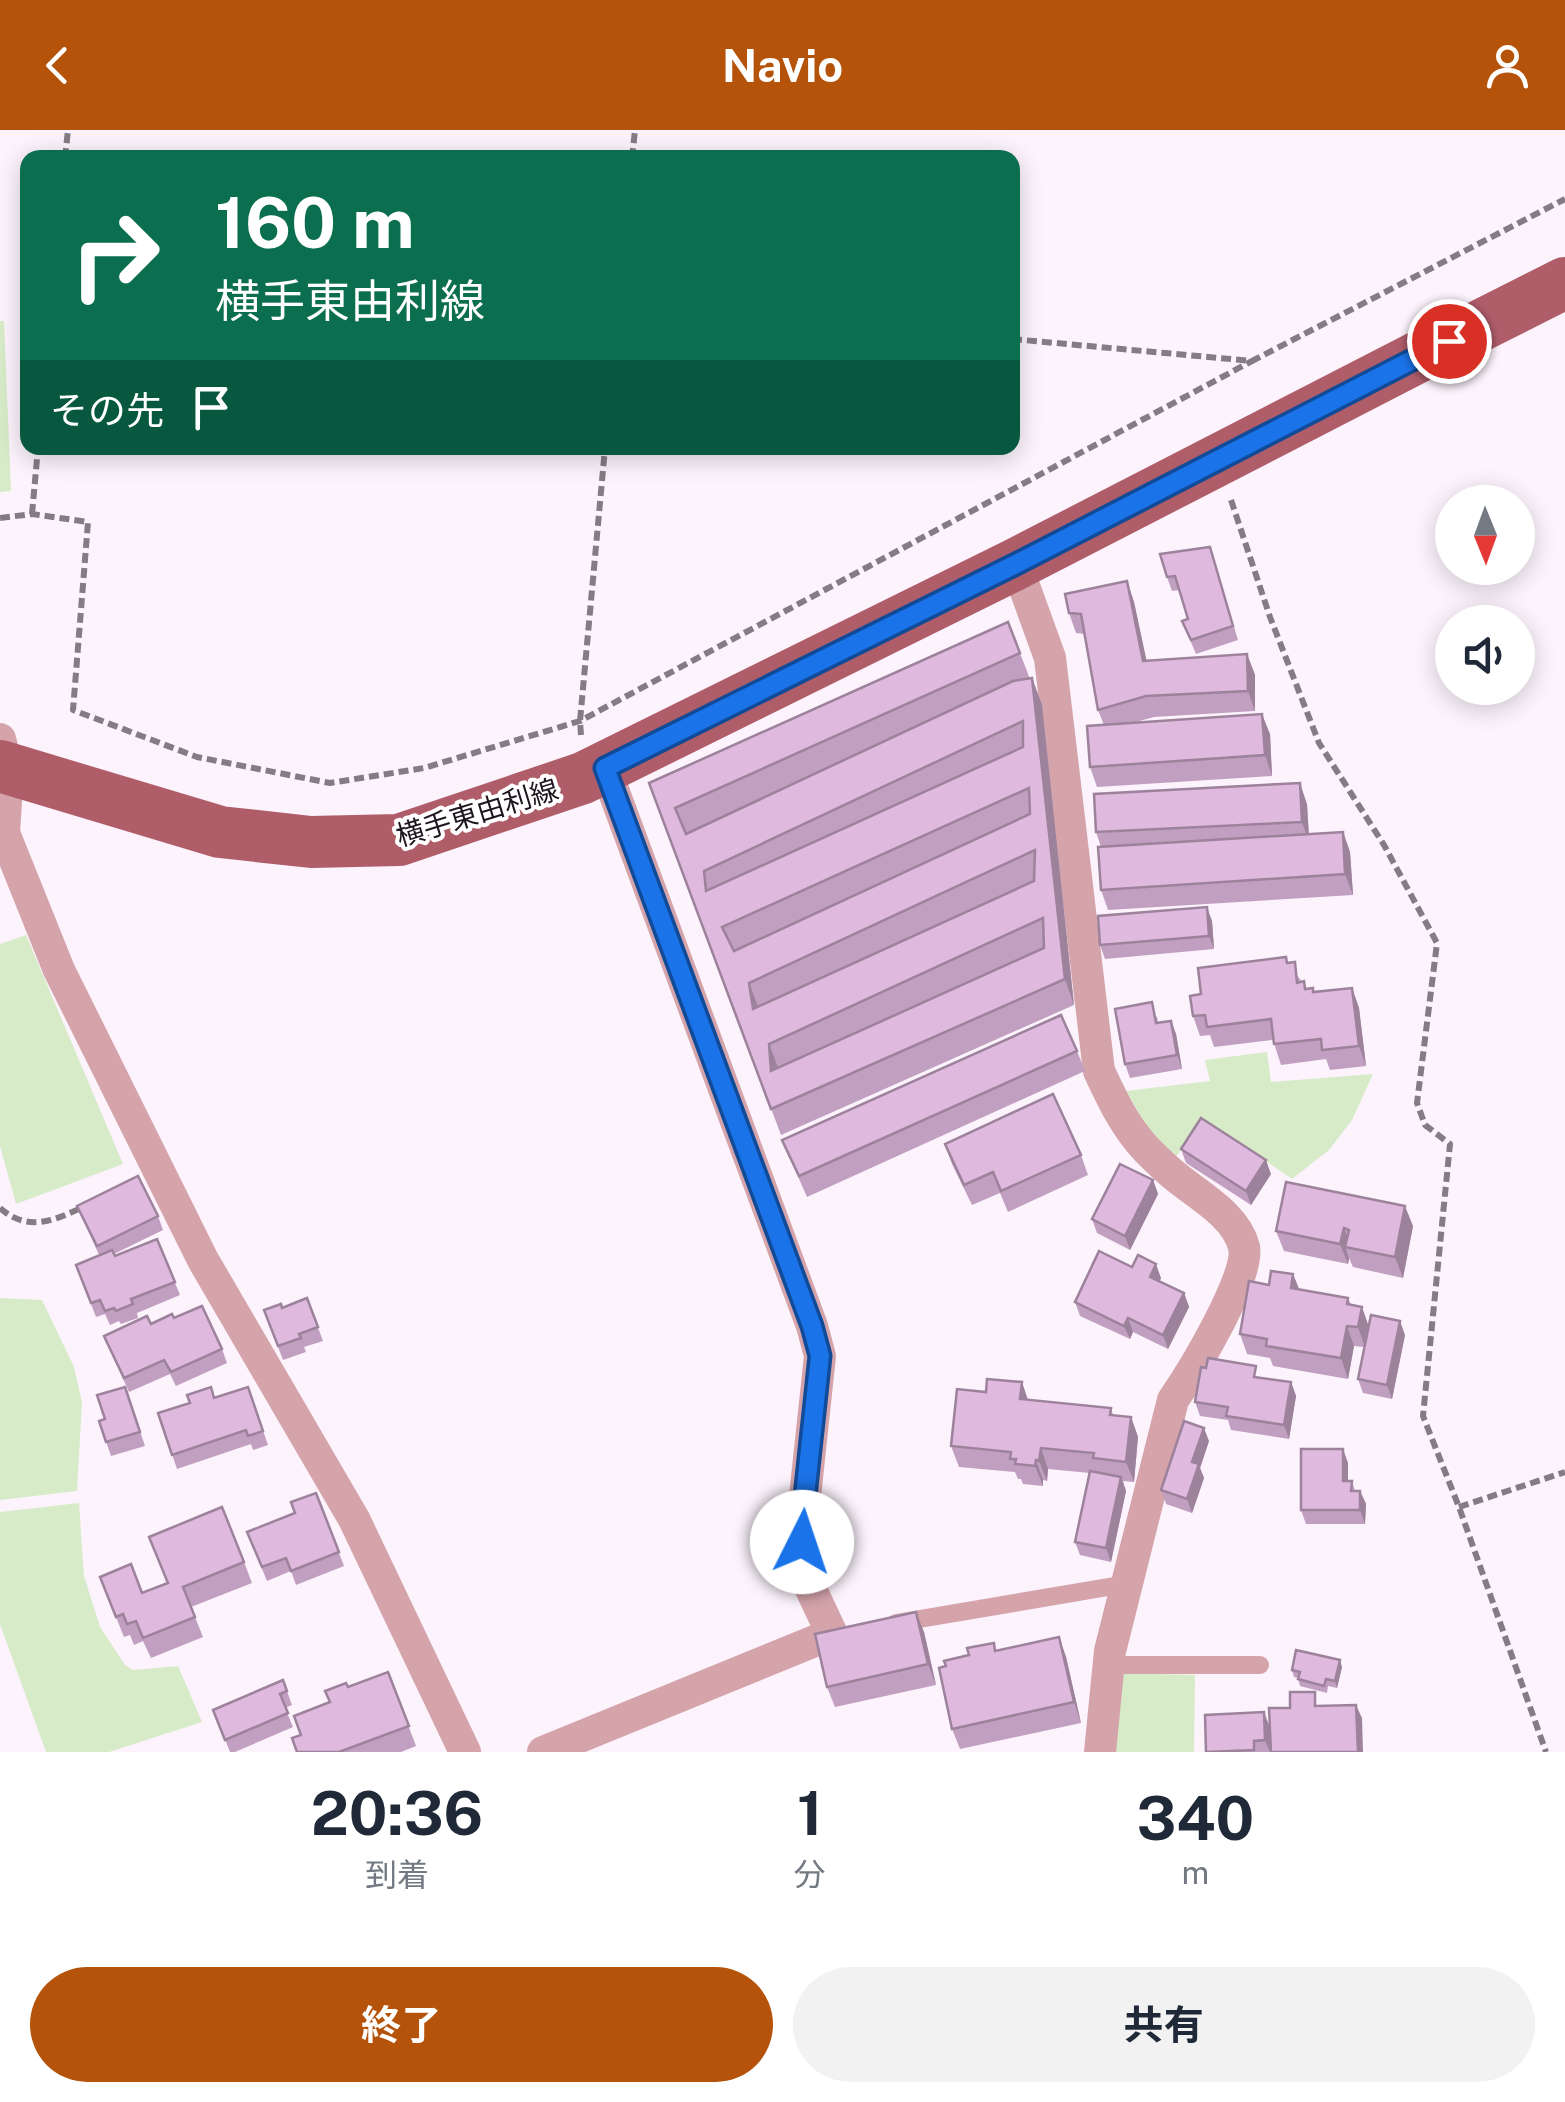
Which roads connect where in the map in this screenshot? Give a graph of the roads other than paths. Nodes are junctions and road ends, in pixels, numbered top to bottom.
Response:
1 (1565, 284) edge
2 (1016, 564) junction
3 (3, 758) edge
4 (594, 773) junction
5 (1126, 1584) junction
6 (871, 1627) edge
7 (1108, 1665) junction
8 (1260, 1665) dead end
9 (465, 1752) edge
10 (543, 1752) edge
11 (1100, 1752) edge

1 - 2 main road, 横手東由利線
2 - 4 main road, 横手東由利線
2 - 5 street
3 - 4 main road, 横手東由利線
3 - 9 street
4 - 10 street
5 - 6 lane
5 - 7 street
7 - 8 lane
7 - 11 street

